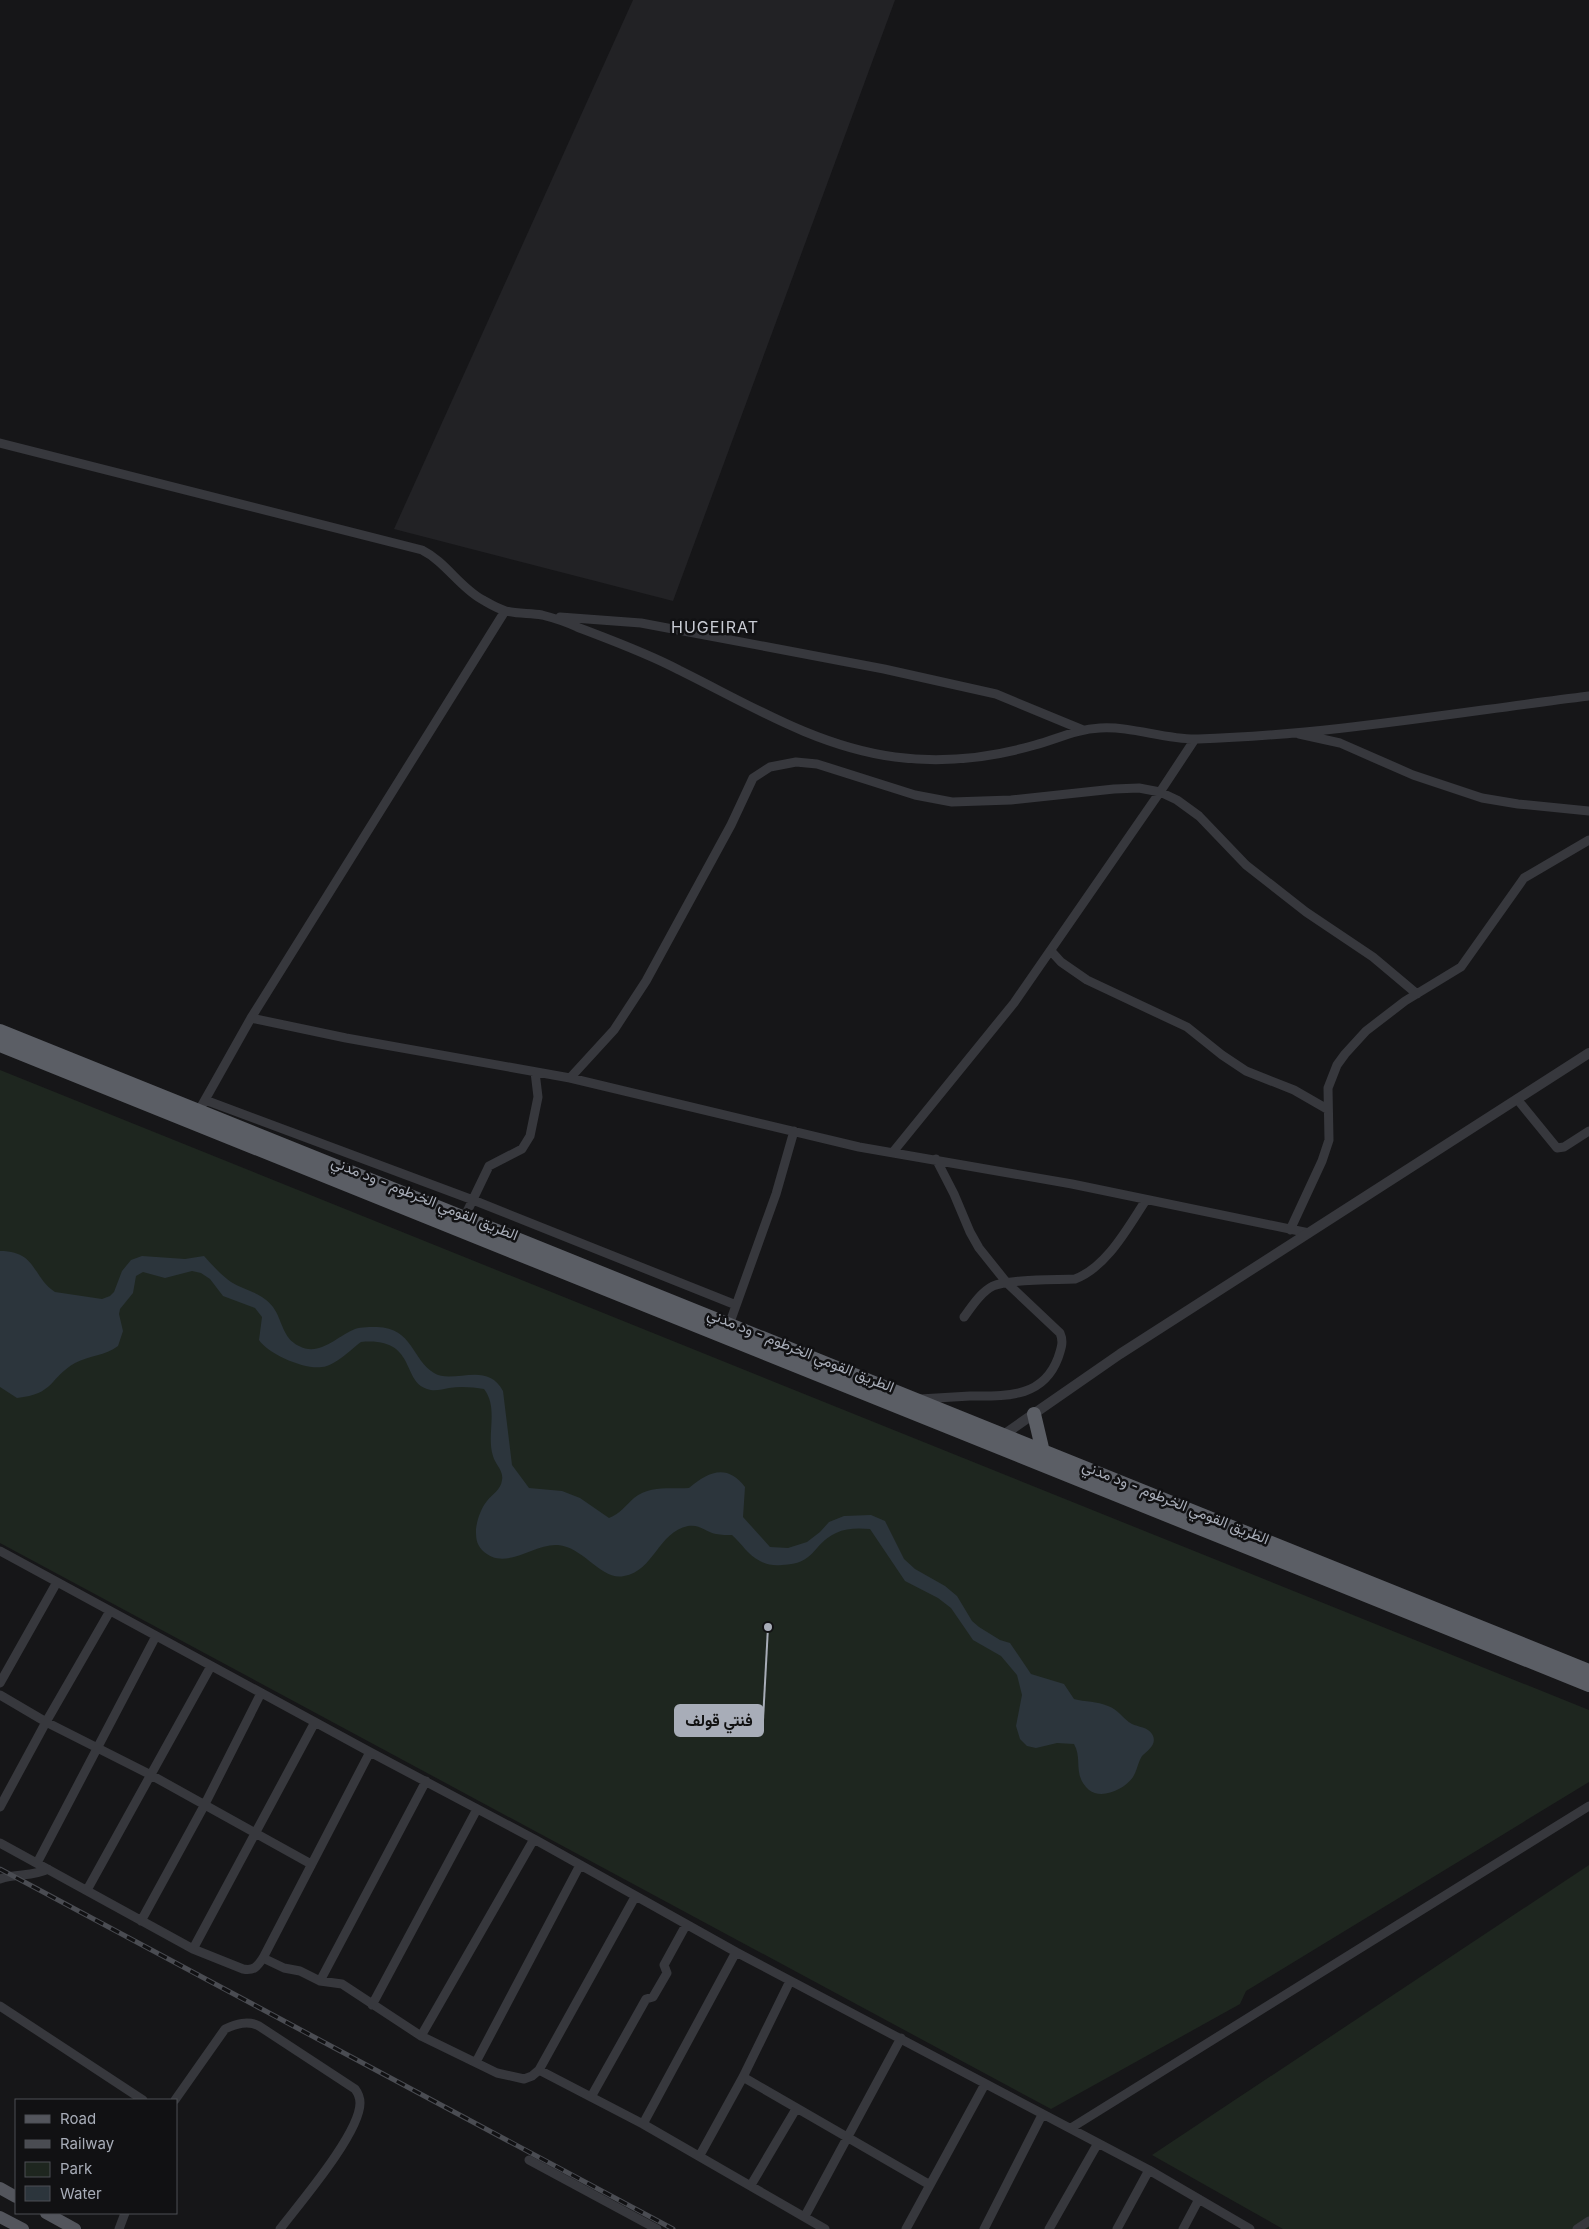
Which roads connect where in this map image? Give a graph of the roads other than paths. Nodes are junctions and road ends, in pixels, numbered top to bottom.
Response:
1 (0, 444) edge
2 (504, 611) junction
3 (542, 615) junction
4 (1589, 696) edge
5 (1084, 730) junction
6 (1290, 732) junction
7 (1195, 739) junction
8 (1160, 792) junction
9 (1589, 811) edge
10 (1589, 840) edge
11 (1051, 951) junction
12 (1417, 994) junction
13 (251, 1018) junction
14 (0, 1031) edge
15 (0, 1045) edge
16 (1589, 1053) edge
17 (535, 1072) junction
18 (570, 1078) junction
19 (1518, 1099) junction
20 (1327, 1109) junction
21 (199, 1111) junction
22 (1589, 1131) edge
23 (794, 1132) junction
24 (893, 1152) junction
25 (936, 1159) junction
26 (473, 1200) junction
27 (1146, 1200) junction
28 (464, 1218) junction
29 (1290, 1230) junction
30 (1309, 1233) junction
31 (1007, 1283) junction
32 (736, 1304) junction
33 (964, 1317) dead end
34 (729, 1325) junction
35 (912, 1399) junction
36 (1034, 1414) junction
37 (1002, 1435) junction
38 (991, 1445) junction
39 (1043, 1452) junction
40 (1, 1553) edge
41 (57, 1582) junction
42 (110, 1611) junction
43 (156, 1636) junction
44 (210, 1666) junction
45 (1588, 1669) edge
46 (0, 1683) edge
47 (1589, 1686) edge
48 (261, 1693) junction
49 (0, 1695) edge
50 (46, 1722) junction
51 (315, 1722) junction
52 (96, 1749) junction
53 (370, 1752) junction
54 (151, 1775) junction
55 (426, 1781) junction
56 (204, 1806) junction
57 (1589, 1806) edge
58 (0, 1807) edge
59 (477, 1809) junction
60 (256, 1834) junction
61 (534, 1839) junction
62 (0, 1843) edge
63 (36, 1863) junction
64 (311, 1864) junction
65 (580, 1865) junction
66 (48, 1869) junction
67 (0, 1879) edge
68 (87, 1890) junction
69 (635, 1897) junction
70 (141, 1921) junction
71 (686, 1925) junction
72 (193, 1949) junction
73 (736, 1952) junction
74 (263, 1958) junction
75 (320, 1981) junction
76 (790, 1981) junction
77 (372, 2005) junction
78 (0, 2006) edge
79 (421, 2036) junction
80 (901, 2038) junction
81 (476, 2062) junction
82 (539, 2070) junction
83 (743, 2078) junction
84 (985, 2084) junction
85 (591, 2097) junction
86 (141, 2099) edge
87 (176, 2099) edge
88 (796, 2109) junction
89 (1042, 2115) junction
90 (643, 2124) junction
91 (1071, 2128) junction
92 (847, 2136) junction
93 (1098, 2143) junction
94 (700, 2155) junction
95 (530, 2160) dead end
96 (1149, 2170) junction
97 (752, 2185) junction
98 (930, 2185) junction
99 (0, 2188) edge
100 (15, 2196) edge
101 (1199, 2199) junction
102 (48, 2214) edge
103 (125, 2214) edge
104 (805, 2216) junction
105 (0, 2217) edge
106 (1589, 2221) edge
107 (22, 2229) edge
108 (75, 2229) edge
109 (119, 2229) edge
110 (280, 2229) edge
111 (657, 2229) edge
112 (826, 2229) edge
113 (906, 2229) edge
114 (984, 2229) edge
115 (1049, 2229) edge
116 (1117, 2229) edge
117 (1183, 2229) edge
118 (1250, 2229) edge
119 (1577, 2229) edge

1 - 2 street
2 - 3 street
2 - 13 street
3 - 5 street
3 - 5 street
4 - 6 street
5 - 7 street
6 - 7 street
6 - 9 street
7 - 8 street
8 - 11 street
8 - 12 street
8 - 18 street
10 - 12 street
11 - 20 street
11 - 24 street
12 - 20 street
13 - 17 street
13 - 21 street
14 - 21 highway, الطريق القومي الخرطوم - ود مدني
15 - 21 highway, الطريق القومي الخرطوم - ود مدني
16 - 19 street
17 - 18 street
17 - 26 street
18 - 23 street
19 - 22 street
19 - 30 street
20 - 29 street
21 - 26 street
21 - 28 highway, الطريق القومي الخرطوم - ود مدني
21 - 38 highway, الطريق القومي الخرطوم - ود مدني
23 - 24 street
23 - 32 street
24 - 25 street
25 - 27 street
25 - 31 street
26 - 28 street
26 - 32 street
27 - 29 street
27 - 31 street
28 - 34 highway, الطريق القومي الخرطوم - ود مدني
29 - 30 street
30 - 36 street
31 - 33 street
31 - 35 street
32 - 34 street
34 - 35 highway, الطريق القومي الخرطوم - ود مدني
35 - 37 highway, الطريق القومي الخرطوم - ود مدني
36 - 37 street
36 - 39 highway
37 - 38 street
37 - 39 highway, الطريق القومي الخرطوم - ود مدني
38 - 47 highway, الطريق القومي الخرطوم - ود مدني
39 - 45 highway, الطريق القومي الخرطوم - ود مدني
40 - 41 street
41 - 42 street
41 - 46 street
42 - 43 street
42 - 50 street
43 - 44 street
43 - 52 street
44 - 48 street
44 - 54 street
48 - 51 street
48 - 56 street
49 - 50 street
50 - 52 street
50 - 58 street
51 - 53 street
51 - 60 street
52 - 54 street
52 - 63 street
53 - 55 street
53 - 64 street
54 - 56 street
54 - 68 street
55 - 59 street
55 - 75 street
56 - 60 street
56 - 70 street
57 - 91 street
59 - 61 street
59 - 77 street
60 - 64 street
60 - 72 street
61 - 65 street
61 - 79 street
62 - 63 street
63 - 66 street
64 - 74 street
65 - 69 street
65 - 81 street
66 - 67 street
66 - 68 street
68 - 70 street
69 - 71 street
69 - 82 street
70 - 72 street
71 - 73 street
71 - 85 street
72 - 74 street
73 - 76 street
73 - 90 street
74 - 75 street
75 - 77 street
76 - 80 street
76 - 83 street
77 - 79 street
78 - 86 street
79 - 81 street
80 - 84 street
80 - 92 street
81 - 82 street
82 - 85 street
83 - 88 street
83 - 94 street
84 - 89 street
84 - 98 street
85 - 90 street
87 - 110 street
88 - 92 street
88 - 97 street
89 - 91 street
89 - 114 street
90 - 94 street
91 - 93 street
92 - 98 street
92 - 104 street
93 - 96 street
93 - 115 street
94 - 97 street
95 - 111 street
96 - 101 street
96 - 116 street
97 - 104 street
98 - 113 street
99 - 100 main road
101 - 117 street
101 - 118 street
102 - 108 main road
103 - 109 street
104 - 112 street
105 - 107 main road
106 - 119 street

